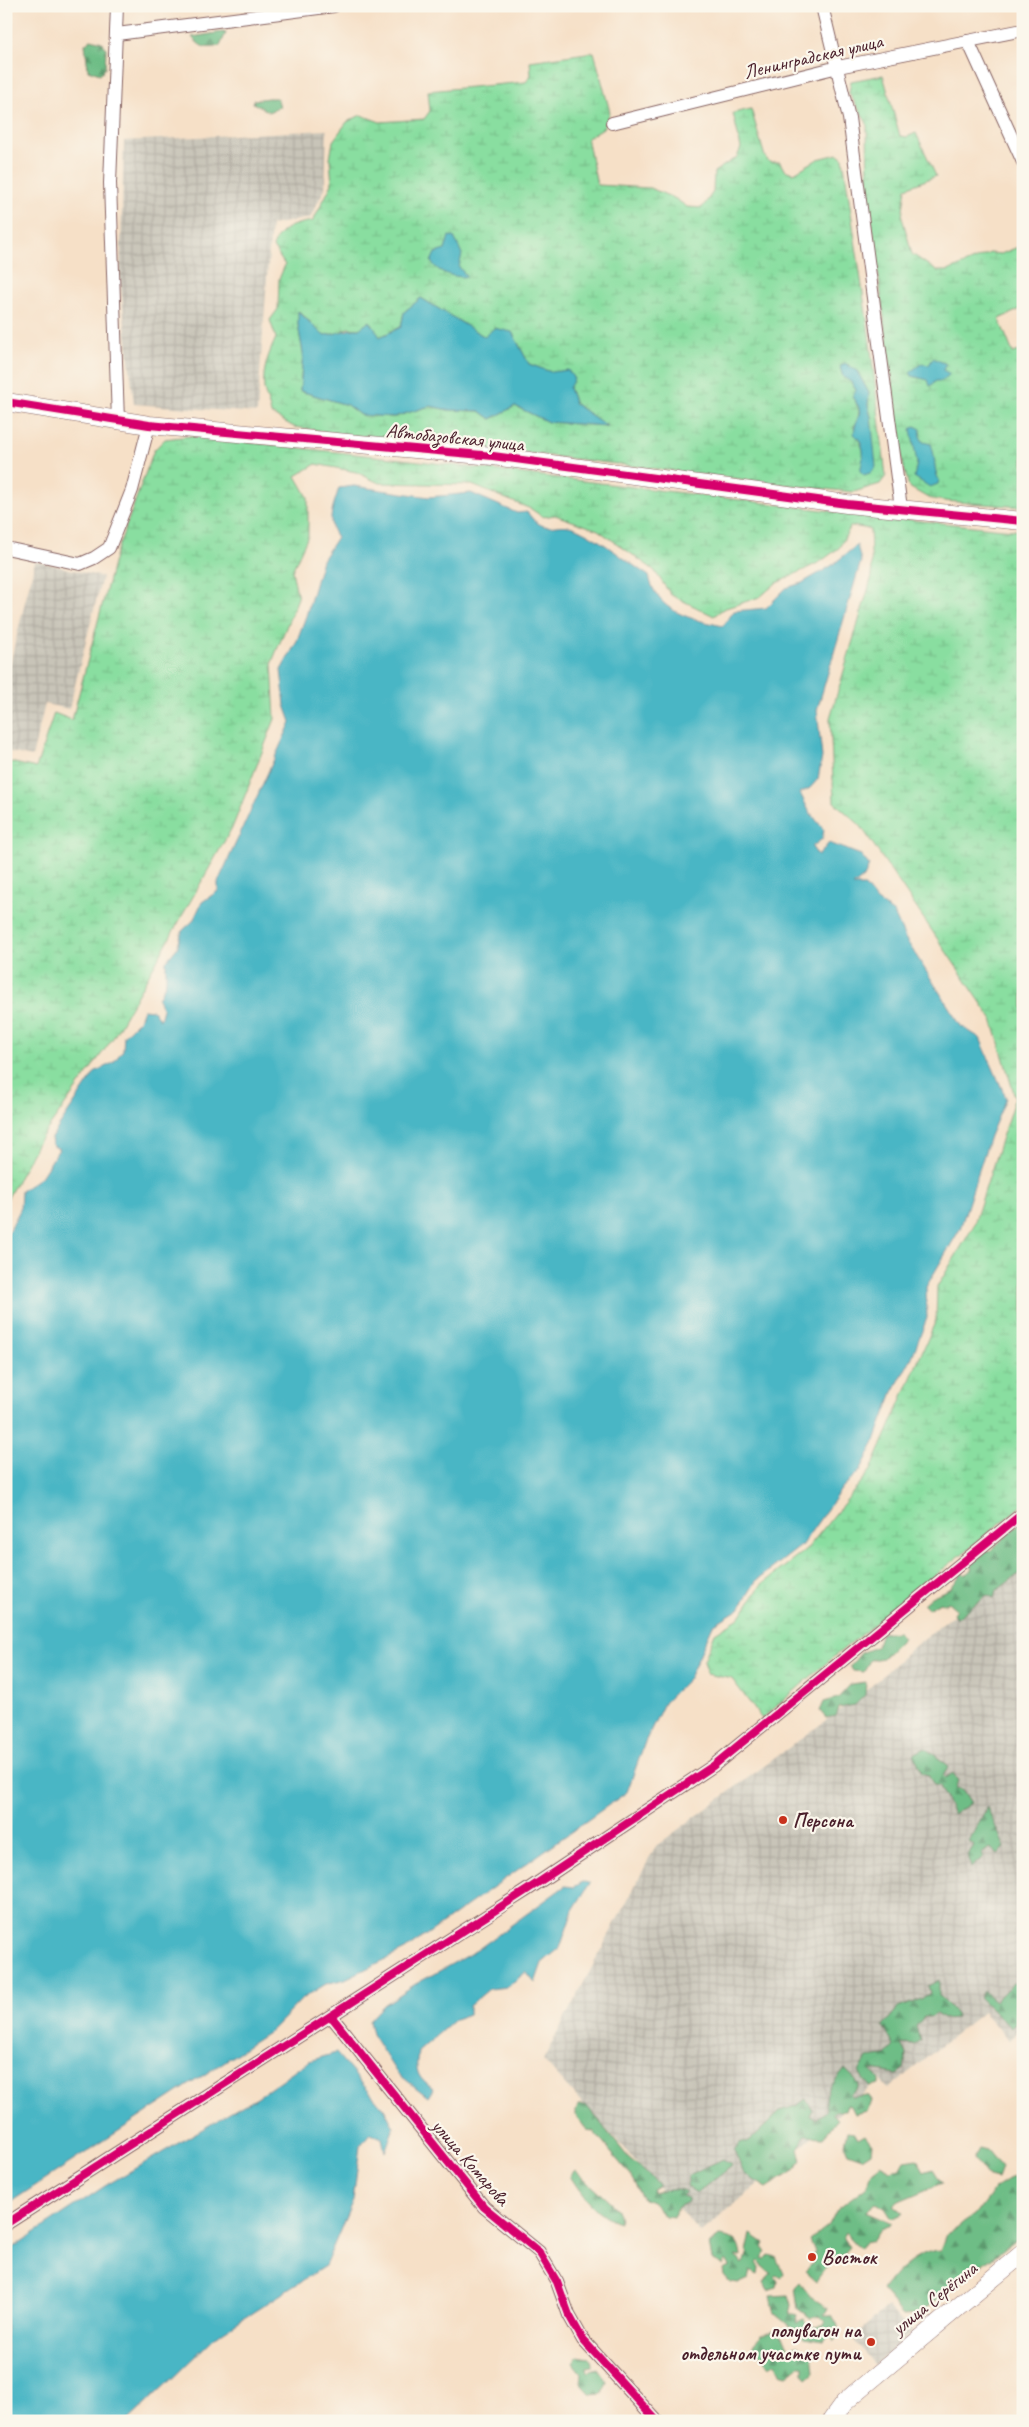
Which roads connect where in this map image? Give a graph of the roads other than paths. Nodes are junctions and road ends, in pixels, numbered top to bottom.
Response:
1 (117, 6) edge
2 (334, 6) edge
3 (822, 6) edge
4 (1023, 30) edge
5 (116, 34) junction
6 (968, 41) junction
7 (838, 67) junction
8 (612, 123) dead end
9 (1023, 162) edge
10 (6, 402) edge
11 (118, 421) junction
12 (148, 425) junction
13 (901, 508) junction
14 (1023, 521) edge
15 (6, 548) edge
16 (1023, 1513) edge
17 (331, 2016) junction
18 (6, 2224) edge
19 (1023, 2253) edge
20 (658, 2421) edge
21 (832, 2421) edge

1 - 5 street
2 - 5 street
3 - 7 street
4 - 6 street, Ленинградская улица
5 - 11 street
6 - 7 street, Ленинградская улица
6 - 9 street
7 - 8 street, Ленинградская улица
7 - 13 street
10 - 11 street, Автобазовская улица
11 - 12 street, Автобазовская улица
12 - 13 street, Автобазовская улица
12 - 15 street
13 - 14 street, Автобазовская улица
16 - 17 street
17 - 18 street
17 - 20 street, улица Комарова
19 - 21 street, улица Серёгина

